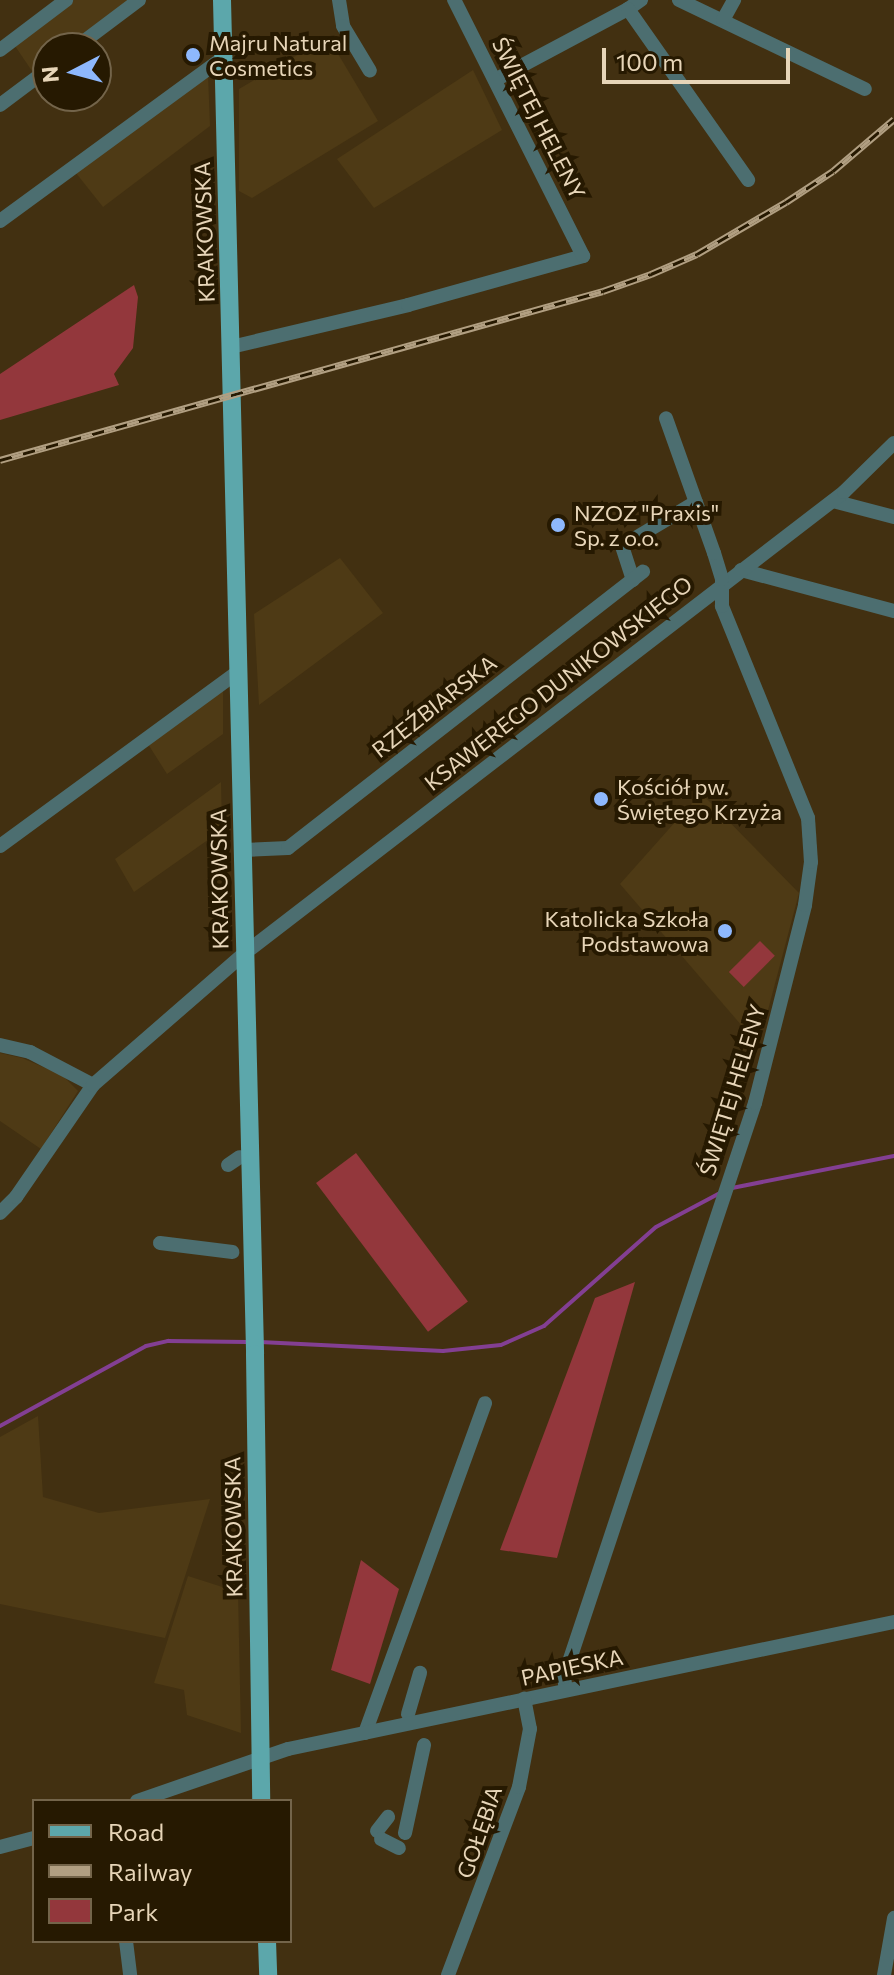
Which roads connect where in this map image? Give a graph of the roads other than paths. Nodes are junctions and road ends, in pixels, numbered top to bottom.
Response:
1 (66, 0) edge
2 (139, 0) edge
3 (222, 0) edge
4 (339, 0) edge
5 (454, 0) edge
6 (641, 0) edge
7 (679, 0) edge
8 (734, 0) edge
9 (628, 9) junction
10 (723, 20) junction
11 (96, 32) edge
12 (0, 50) edge
13 (224, 57) junction
14 (370, 71) dead end
15 (495, 80) junction
16 (32, 81) edge
17 (865, 89) dead end
18 (0, 105) edge
19 (748, 180) dead end
20 (0, 221) edge
21 (231, 347) junction
22 (666, 418) dead end
23 (894, 443) edge
24 (833, 501) junction
25 (696, 502) junction
26 (894, 517) edge
27 (741, 570) junction
28 (721, 585) junction
29 (894, 611) edge
30 (238, 672) junction
31 (0, 846) edge
32 (243, 850) junction
33 (245, 953) junction
34 (0, 1045) edge
35 (93, 1085) junction
36 (0, 1213) edge
37 (160, 1243) dead end
38 (232, 1252) dead end
39 (485, 1403) dead end
40 (894, 1622) edge
41 (420, 1673) dead end
42 (566, 1690) junction
43 (524, 1699) junction
44 (408, 1714) dead end
45 (365, 1733) junction
46 (424, 1745) dead end
47 (260, 1758) junction
48 (143, 1799) edge
49 (261, 1799) edge
50 (388, 1817) dead end
51 (405, 1833) dead end
52 (32, 1839) edge
53 (0, 1847) edge
54 (399, 1848) dead end
55 (894, 1918) edge
56 (126, 1943) edge
57 (267, 1943) edge
58 (130, 1975) edge
59 (268, 1975) edge
60 (448, 1975) edge
61 (884, 1975) edge

1 - 12 street
2 - 11 street
3 - 13 main road, KRAKOWSKA
4 - 14 street
5 - 15 street, ŚWIĘTEJ HELENY
6 - 9 street
7 - 10 street
8 - 10 street
9 - 15 street
9 - 19 street
10 - 17 street
13 - 20 street
13 - 21 main road, KRAKOWSKA
15 - 21 street, ŚWIĘTEJ HELENY
16 - 18 street
21 - 30 main road, KRAKOWSKA
22 - 25 street, ŚWIĘTEJ HELENY
23 - 24 street, KSAWEREGO DUNIKOWSKIEGO
24 - 26 street
24 - 27 street, KSAWEREGO DUNIKOWSKIEGO
25 - 28 street, ŚWIĘTEJ HELENY
25 - 32 street, RZEŹBIARSKA
27 - 28 street, KSAWEREGO DUNIKOWSKIEGO
27 - 29 street
28 - 33 street, KSAWEREGO DUNIKOWSKIEGO
28 - 42 street, ŚWIĘTEJ HELENY
30 - 31 street
30 - 32 main road, KRAKOWSKA
32 - 33 main road, KRAKOWSKA
33 - 35 street, KSAWEREGO DUNIKOWSKIEGO
33 - 47 main road, KRAKOWSKA
34 - 35 street
35 - 36 street, KSAWEREGO DUNIKOWSKIEGO
37 - 38 street
39 - 45 street
40 - 42 street, PAPIESKA
41 - 44 street
42 - 43 street, PAPIESKA
43 - 45 street, PAPIESKA
43 - 60 street, GOŁĘBIA
45 - 47 street, PAPIESKA
46 - 51 street
47 - 48 street, PAPIESKA
47 - 49 main road, KRAKOWSKA
50 - 54 street
52 - 53 street
55 - 61 street
56 - 58 street
57 - 59 main road

